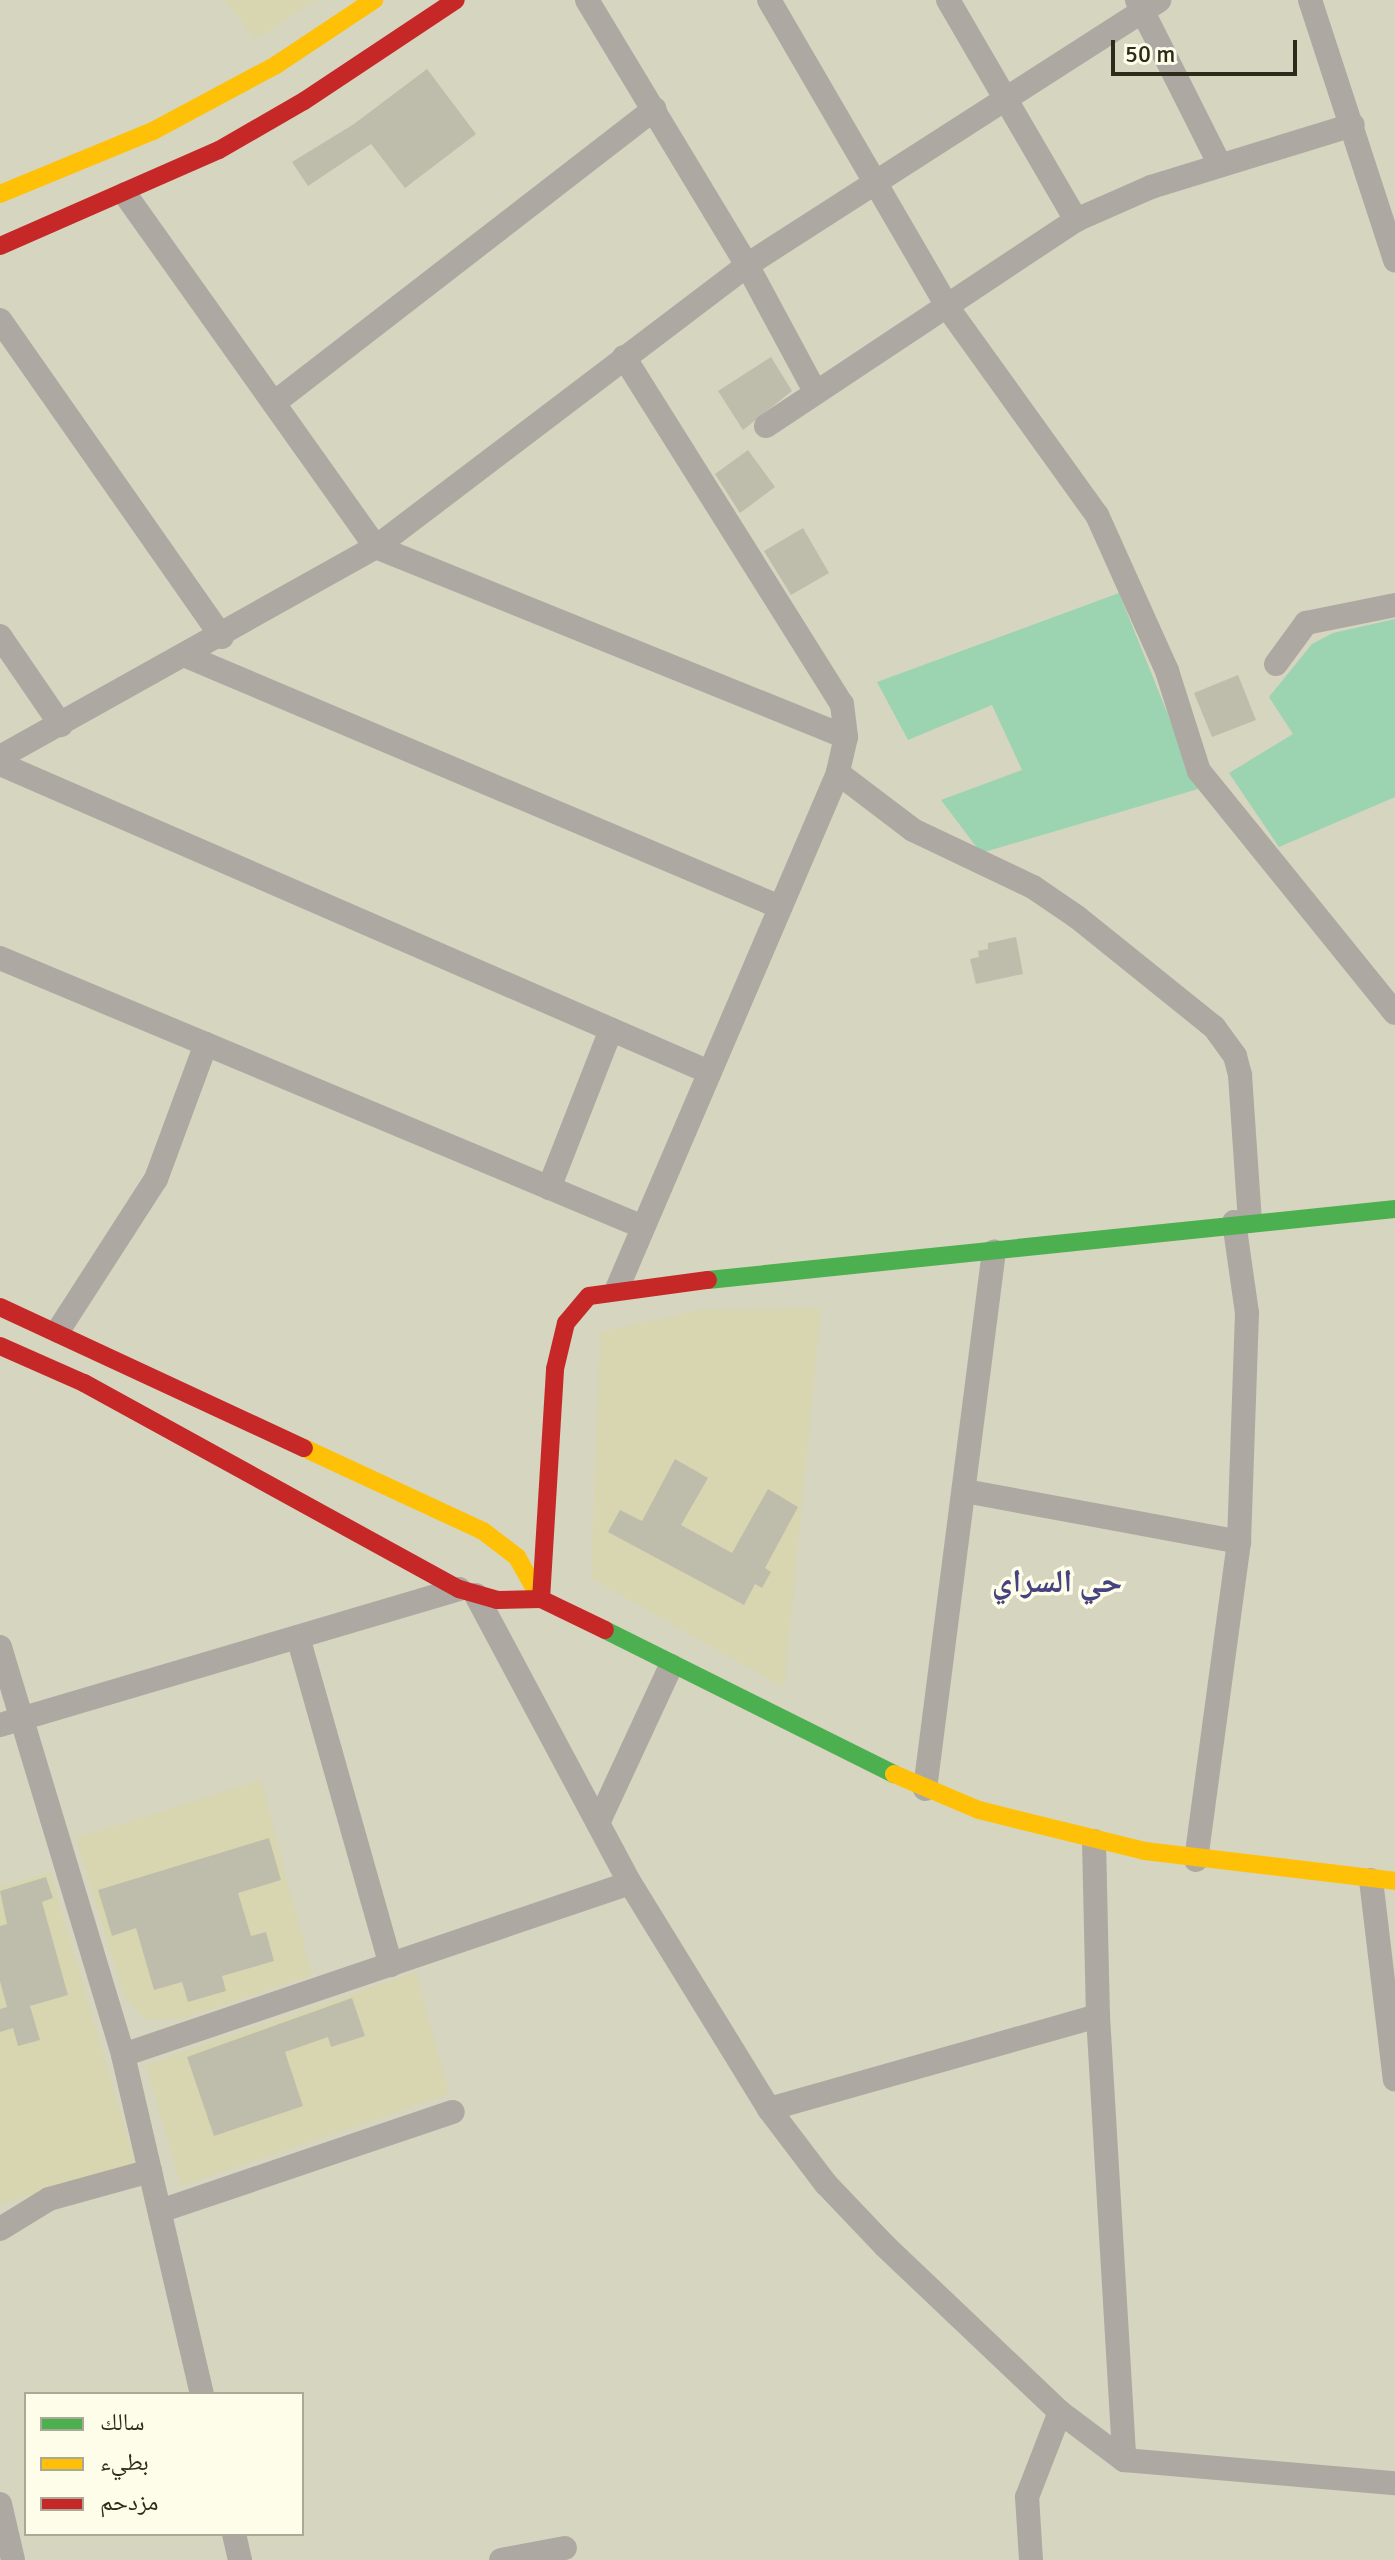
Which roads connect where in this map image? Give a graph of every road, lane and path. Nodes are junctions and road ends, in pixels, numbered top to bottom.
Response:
1 (374, 0) edge
2 (456, 0) edge
3 (587, 0) edge
4 (769, 0) edge
5 (948, 0) edge
6 (1310, 0) edge
7 (1147, 3) edge
8 (1004, 95) junction
9 (655, 109) junction
10 (1353, 125) junction
11 (1220, 165) junction
12 (873, 181) junction
13 (0, 194) edge
14 (125, 194) junction
15 (1076, 220) junction
16 (0, 246) edge
17 (1395, 260) edge
18 (747, 265) junction
19 (948, 308) junction
20 (0, 320) edge
21 (624, 357) junction
22 (816, 393) junction
23 (274, 403) junction
24 (766, 426) dead end
25 (376, 547) junction
26 (1395, 605) edge
27 (0, 636) edge
28 (222, 637) junction
29 (186, 656) junction
30 (1276, 664) dead end
31 (61, 725) junction
32 (846, 737) junction
33 (0, 757) edge
34 (0, 764) edge
35 (838, 773) junction
36 (780, 907) junction
37 (0, 958) edge
38 (1395, 1013) edge
39 (611, 1030) junction
40 (206, 1044) junction
41 (709, 1072) junction
42 (549, 1188) junction
43 (1395, 1209) edge
44 (1242, 1222) junction
45 (643, 1227) junction
46 (994, 1251) junction
47 (617, 1289) junction
48 (0, 1307) edge
49 (58, 1331) junction
50 (0, 1346) edge
51 (965, 1491) junction
52 (499, 1541) junction
53 (1239, 1542) junction
54 (468, 1592) junction
55 (541, 1599) junction
56 (298, 1637) junction
57 (0, 1647) edge
58 (671, 1666) junction
59 (11, 1722) edge
60 (925, 1789) junction
61 (599, 1821) junction
62 (1094, 1841) junction
63 (1196, 1860) junction
64 (1383, 1881) edge
65 (630, 1883) junction
66 (391, 1965) junction
67 (1098, 2016) junction
68 (123, 2055) junction
69 (1395, 2080) edge
70 (769, 2109) junction
71 (453, 2112) dead end
72 (150, 2171) junction
73 (160, 2211) junction
74 (0, 2229) edge
75 (202, 2392) edge
76 (1060, 2412) junction
77 (1124, 2460) junction
78 (1395, 2483) edge
79 (0, 2504) edge
80 (234, 2536) edge
81 (565, 2548) dead end
82 (13, 2560) edge
83 (240, 2560) edge
84 (501, 2560) edge
85 (1031, 2560) edge

1 - 13 street
2 - 14 street
3 - 9 street
4 - 12 street
5 - 8 street
6 - 10 street
7 - 8 street
7 - 11 street
8 - 12 street
8 - 15 street
9 - 18 street
9 - 23 street
10 - 11 street
10 - 17 street
11 - 15 street
12 - 18 street
12 - 19 street
14 - 16 street
14 - 23 street
15 - 19 street
18 - 21 street
18 - 22 street
19 - 22 street
19 - 38 street
20 - 28 street
21 - 25 street
21 - 32 street
22 - 24 street
23 - 25 street
25 - 28 street
25 - 32 street
26 - 30 street
27 - 31 street
28 - 29 street
29 - 31 street
29 - 36 street
31 - 33 street
32 - 35 street
34 - 39 street
35 - 36 street
35 - 44 street
36 - 41 street
37 - 40 street
39 - 41 street
39 - 42 street
40 - 42 street
40 - 49 street
41 - 45 street
42 - 45 street
43 - 44 street
44 - 46 street
44 - 53 street
45 - 47 street
46 - 47 street
46 - 51 street
47 - 55 street
48 - 49 street
49 - 52 street
50 - 54 street
51 - 53 street
51 - 60 street
52 - 54 street
52 - 55 street
53 - 63 street
54 - 55 street
54 - 56 street
54 - 61 street
55 - 58 street
56 - 59 street
56 - 66 street
57 - 59 street
58 - 60 street
58 - 61 street
59 - 68 street
60 - 62 street
61 - 65 street
62 - 63 street
62 - 67 street
63 - 64 street
64 - 69 street
65 - 66 street
65 - 70 street
66 - 68 street
67 - 70 street
67 - 77 street
68 - 72 street
70 - 76 street
71 - 73 street
72 - 73 street
72 - 74 street
73 - 75 street
76 - 77 street
76 - 85 street
77 - 78 street
79 - 82 street
80 - 83 street
81 - 84 street

